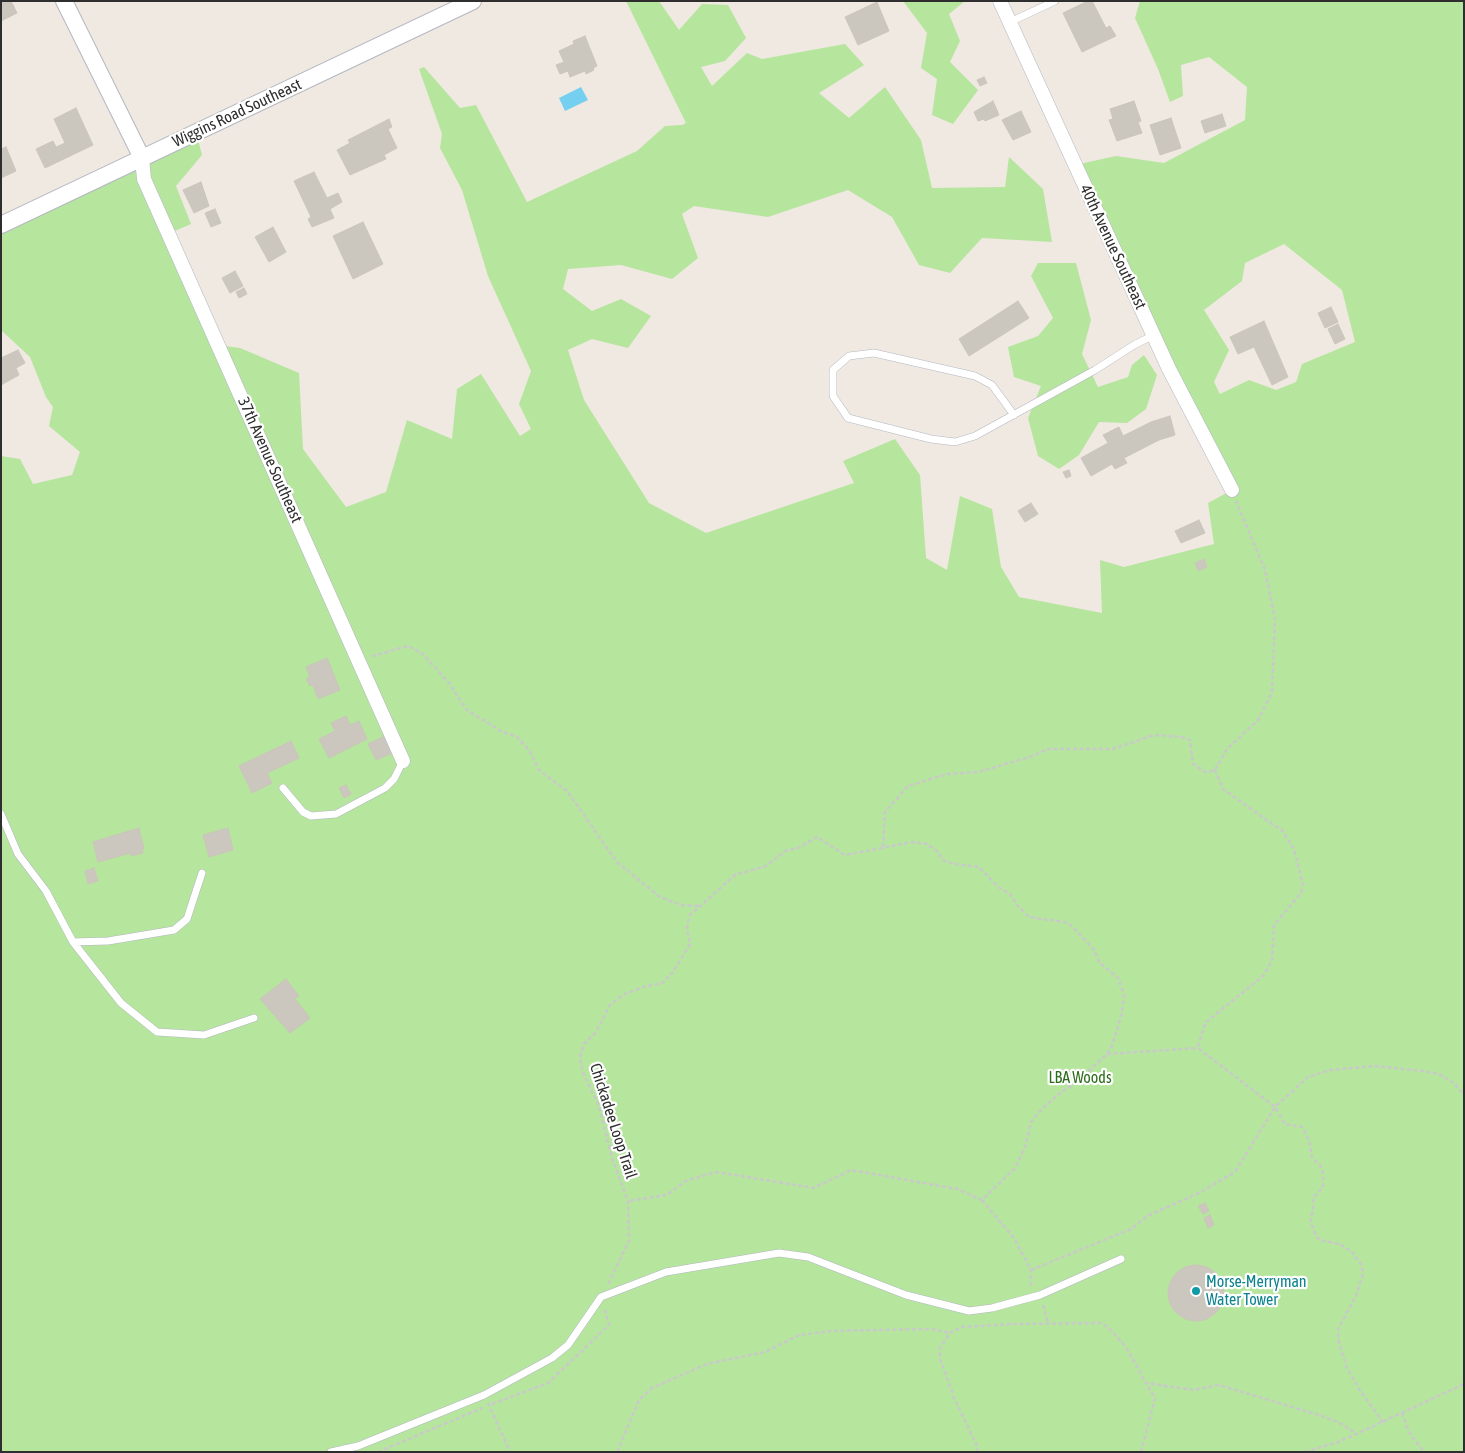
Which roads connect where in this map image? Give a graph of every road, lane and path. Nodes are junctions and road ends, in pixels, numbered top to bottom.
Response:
1 (64, 1) edge
2 (473, 1) edge
3 (1000, 1) edge
4 (1055, 1) edge
5 (1010, 22) junction
6 (142, 158) junction
7 (1, 225) edge
8 (1154, 336) junction
9 (1014, 415) junction
10 (1232, 490) joint
11 (360, 661) junction
12 (403, 761) joint
13 (1215, 770) junction
14 (283, 788) dead end
15 (1, 814) edge
16 (883, 847) junction
17 (202, 873) dead end
18 (698, 906) junction
19 (73, 942) junction
20 (254, 1018) dead end
21 (1198, 1048) junction
22 (1107, 1054) junction
23 (1464, 1095) edge
24 (1275, 1107) junction
25 (982, 1200) junction
26 (1121, 1260) dead end
27 (1031, 1270) junction
28 (1040, 1295) junction
29 (1048, 1323) junction
30 (950, 1333) junction
31 (1146, 1383) junction
32 (1464, 1384) edge
33 (484, 1395) junction
34 (1402, 1414) junction
35 (1383, 1422) junction
36 (1357, 1434) junction
37 (331, 1452) edge
38 (510, 1452) edge
39 (617, 1452) edge
40 (976, 1452) edge
41 (1141, 1452) edge
42 (1304, 1452) edge
43 (1424, 1452) edge

1 - 6 street
2 - 6 street, Wiggins Road Southeast
3 - 5 street, 40th Avenue Southeast
4 - 5 lane
5 - 8 street, 40th Avenue Southeast
6 - 7 street, Wiggins Road Southeast
6 - 11 street, 37th Avenue Southeast
8 - 9 lane
8 - 10 street, 40th Avenue Southeast
9 - 9 lane
10 - 13 path
11 - 12 street, 37th Avenue Southeast
11 - 18 path
12 - 14 lane
13 - 16 path
13 - 21 path
15 - 19 lane
16 - 18 path, Chickadee Loop Trail
16 - 22 path, Chickadee Loop Trail
17 - 19 lane
18 - 25 path, Chickadee Loop Trail
19 - 20 lane
21 - 22 path
21 - 24 path
22 - 25 path, Chickadee Loop Trail
23 - 24 path
24 - 27 path
24 - 35 path
25 - 27 path
26 - 28 lane
27 - 28 path
28 - 29 path
28 - 33 lane
29 - 30 path
29 - 31 path
30 - 39 path
30 - 40 path
31 - 36 path
31 - 41 path
32 - 34 path
33 - 37 lane
33 - 38 path
34 - 35 path
34 - 43 path
35 - 36 path
36 - 42 path

